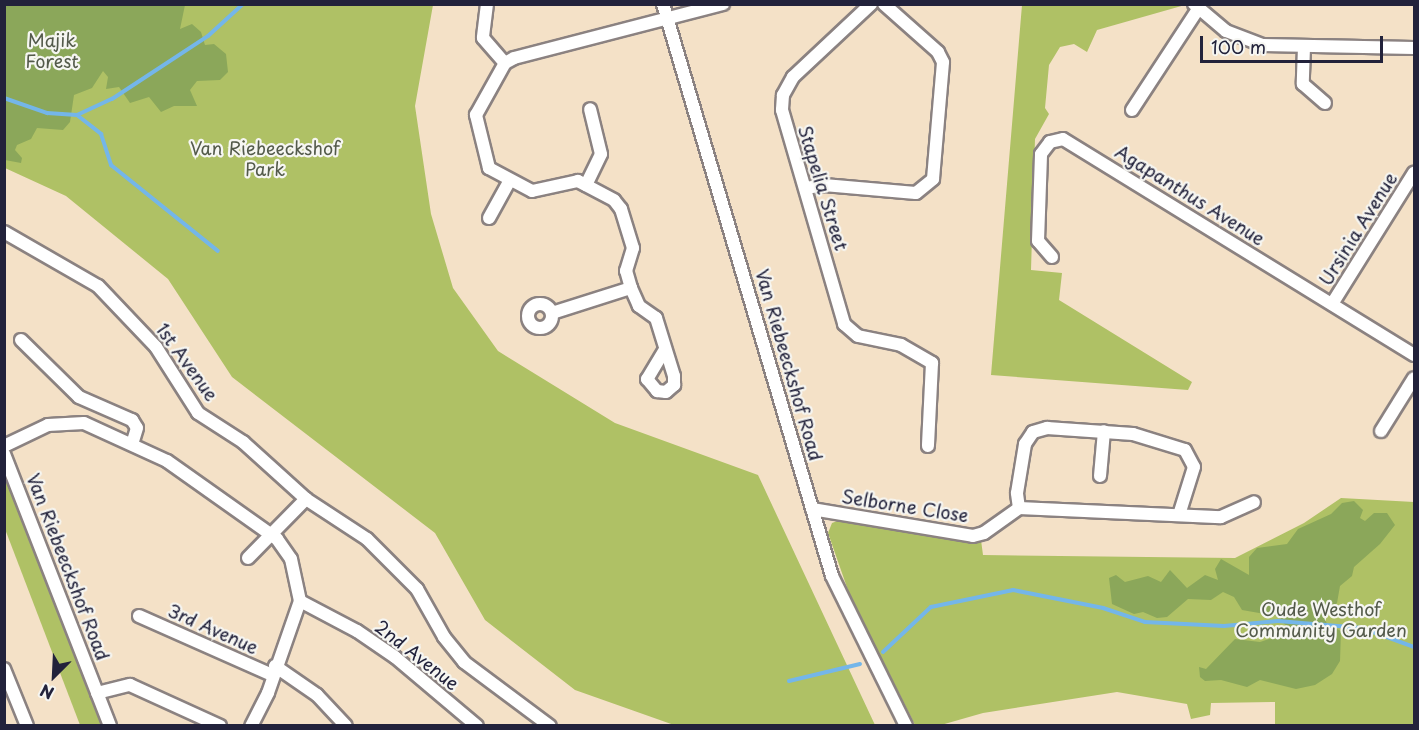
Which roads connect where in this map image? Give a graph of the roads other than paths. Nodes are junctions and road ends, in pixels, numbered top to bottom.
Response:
1 (487, 4) edge
2 (663, 4) edge
3 (723, 4) edge
4 (871, 4) edge
5 (884, 4) edge
6 (1196, 7) edge
7 (667, 18) junction
8 (1304, 48) junction
9 (1414, 48) edge
10 (505, 63) junction
11 (1325, 103) dead end
12 (590, 109) dead end
13 (1132, 110) dead end
14 (1414, 173) edge
15 (510, 180) junction
16 (586, 185) junction
17 (806, 188) junction
18 (489, 218) dead end
19 (4, 232) edge
20 (1052, 257) dead end
21 (631, 288) junction
22 (1332, 304) junction
23 (552, 313) dead end
24 (21, 340) dead end
25 (664, 351) dead end
26 (1414, 355) edge
27 (1414, 378) edge
28 (1104, 431) junction
29 (1381, 431) dead end
30 (132, 444) junction
31 (4, 446) edge
32 (928, 446) dead end
33 (4, 454) edge
34 (1100, 476) dead end
35 (306, 499) junction
36 (1254, 502) dead end
37 (1019, 508) junction
38 (812, 509) junction
39 (1179, 515) junction
40 (270, 532) junction
41 (248, 558) dead end
42 (300, 601) junction
43 (139, 616) dead end
44 (4, 669) edge
45 (273, 670) junction
46 (97, 693) junction
47 (10, 698) edge
48 (27, 726) edge
49 (110, 726) edge
50 (220, 726) edge
51 (251, 726) edge
52 (346, 726) edge
53 (477, 726) edge
54 (550, 726) edge
55 (906, 726) edge

1 - 10 street
2 - 7 street, Van Riebeeckshof Road
3 - 7 street
4 - 17 street, Stapelia Street
5 - 17 street
6 - 8 street
6 - 13 street
7 - 10 street
7 - 38 street, Van Riebeeckshof Road
8 - 9 street
8 - 11 street
10 - 15 street
12 - 16 street
14 - 22 street, Ursinia Avenue
15 - 16 street
15 - 18 street
16 - 21 street
17 - 32 street, Stapelia Street
19 - 35 street, 1st Avenue
20 - 22 street, Agapanthus Avenue
21 - 23 street
21 - 25 street
22 - 26 street, Agapanthus Avenue
24 - 30 street
27 - 29 street
28 - 34 street
28 - 37 street
28 - 39 street
30 - 31 street
30 - 40 street
33 - 46 street, Van Riebeeckshof Road
35 - 40 street
35 - 54 street, 1st Avenue
36 - 39 street
37 - 38 street, Selborne Close
37 - 39 street
38 - 55 street, Van Riebeeckshof Road
40 - 41 street
40 - 42 street
42 - 45 street
42 - 53 street, 2nd Avenue
43 - 45 street, 3rd Avenue
44 - 47 street
45 - 51 street
45 - 52 street, 3rd Avenue
46 - 49 street, Van Riebeeckshof Road
46 - 50 street
47 - 48 street

